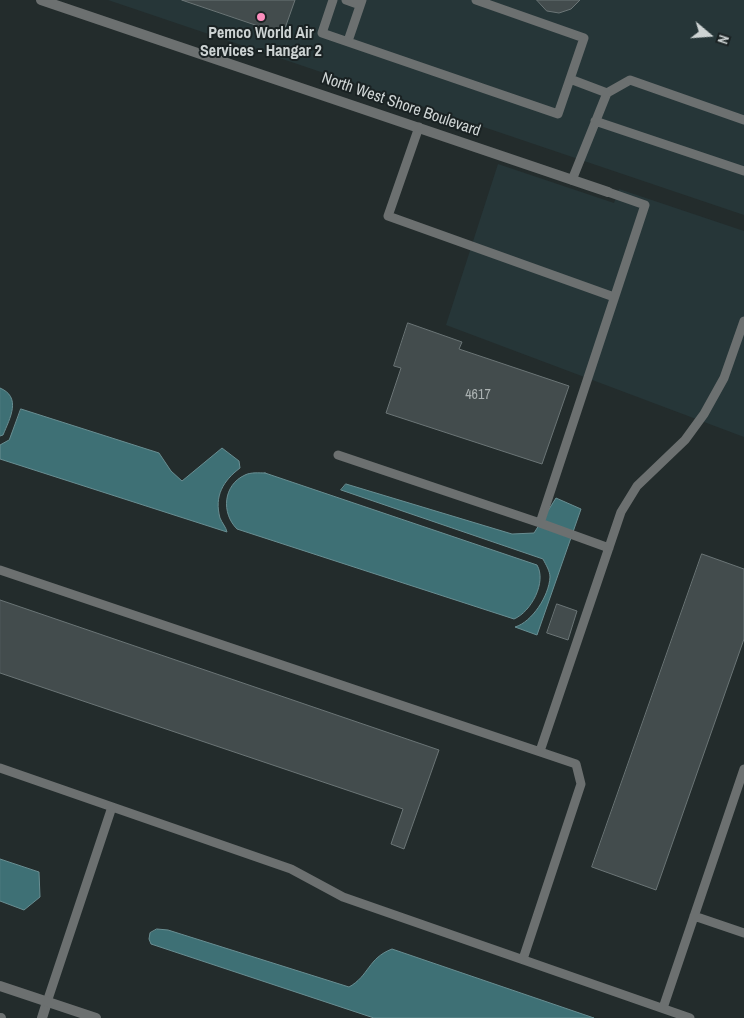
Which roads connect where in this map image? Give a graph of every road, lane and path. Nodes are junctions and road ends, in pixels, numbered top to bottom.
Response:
1 (41, 0) edge
2 (333, 0) edge
3 (346, 0) edge
4 (476, 0) edge
5 (361, 2) edge
6 (348, 42) junction
7 (570, 79) junction
8 (607, 92) junction
9 (744, 120) edge
10 (595, 121) junction
11 (419, 127) junction
12 (744, 171) edge
13 (572, 180) junction
14 (608, 192) joint
15 (614, 297) junction
16 (744, 321) edge
17 (338, 454) dead end
18 (540, 523) junction
19 (609, 548) junction
20 (0, 570) edge
21 (540, 751) junction
22 (0, 768) edge
23 (744, 769) edge
24 (740, 791) edge
25 (112, 806) junction
26 (694, 916) junction
27 (744, 933) edge
28 (523, 960) junction
29 (0, 986) edge
30 (47, 1002) junction
31 (663, 1008) junction
32 (42, 1018) edge
33 (96, 1018) edge
34 (690, 1018) edge

1 - 11 street, North West Shore Boulevard
2 - 6 lane
3 - 5 lane
4 - 7 lane
5 - 6 lane
6 - 7 lane
7 - 8 lane
8 - 9 lane
8 - 10 lane
10 - 12 lane
10 - 13 lane
11 - 13 street, North West Shore Boulevard
11 - 15 lane
13 - 14 street, North West Shore Boulevard
14 - 15 lane
15 - 18 lane
16 - 19 lane
17 - 18 lane
18 - 19 lane
19 - 21 lane
20 - 21 lane
21 - 28 lane
22 - 25 lane
23 - 24 lane
24 - 26 lane
25 - 28 lane
25 - 30 lane
26 - 27 lane
26 - 31 lane
28 - 31 lane
29 - 30 street
30 - 32 street
30 - 33 street
31 - 34 lane

